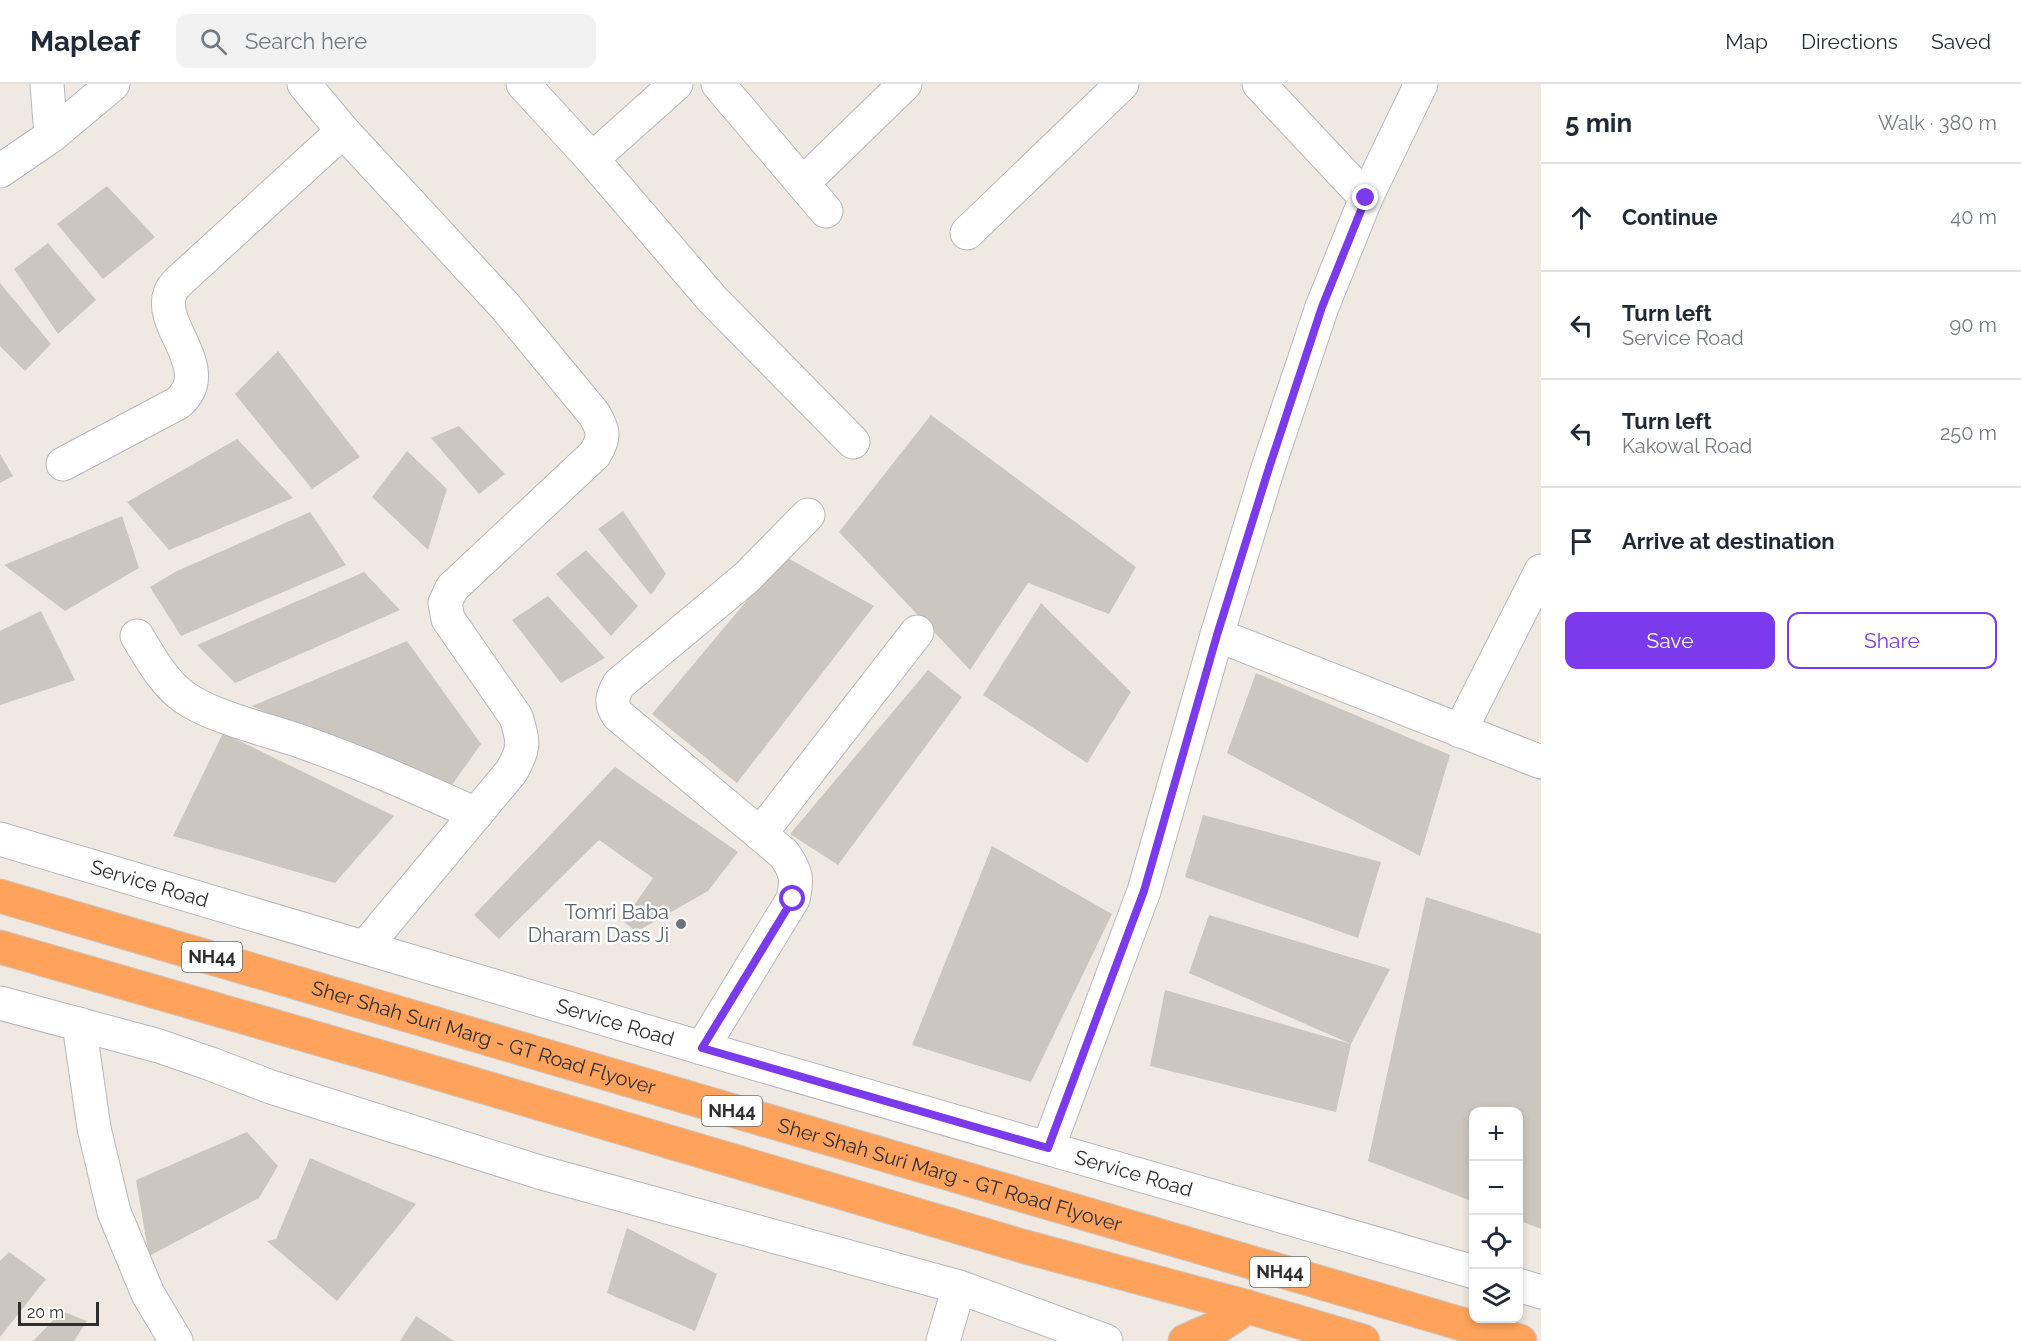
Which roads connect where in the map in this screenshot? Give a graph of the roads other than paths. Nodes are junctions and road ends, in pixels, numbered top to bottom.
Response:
1 (47, 84) edge
2 (113, 84) edge
3 (304, 84) edge
4 (523, 84) edge
5 (676, 84) edge
6 (718, 84) edge
7 (905, 84) edge
8 (1122, 84) edge
9 (1259, 84) edge
10 (1421, 84) edge
11 (344, 131) junction
12 (51, 136) junction
13 (592, 159) junction
14 (2, 170) edge
15 (803, 183) junction
16 (1366, 198) junction
17 (826, 211) dead end
18 (967, 233) dead end
19 (853, 442) dead end
20 (63, 464) dead end
21 (808, 514) dead end
22 (1541, 571) edge
23 (917, 632) dead end
24 (1217, 635) junction
25 (137, 636) dead end
26 (1460, 730) junction
27 (1541, 762) edge
28 (476, 814) junction
29 (760, 834) junction
30 (0, 839) edge
31 (0, 896) edge
32 (365, 946) junction
33 (0, 947) edge
34 (0, 1003) edge
35 (78, 1024) junction
36 (702, 1048) junction
37 (1048, 1148) junction
38 (1469, 1271) edge
39 (959, 1287) junction
40 (1523, 1287) edge
41 (1541, 1292) edge
42 (1248, 1307) junction
43 (176, 1341) edge
44 (943, 1341) edge
45 (1106, 1341) edge
46 (1185, 1341) edge
47 (1363, 1341) edge
48 (1520, 1341) edge

1 - 12 street
2 - 12 street
3 - 11 street
4 - 13 street
5 - 13 street
6 - 15 street
7 - 15 street
8 - 18 street
9 - 16 street
10 - 16 street
11 - 20 street
11 - 28 street
12 - 14 street
13 - 19 street
15 - 17 street
16 - 24 street
21 - 29 street
22 - 26 street
23 - 29 street
24 - 26 street
24 - 37 street
25 - 28 street
26 - 27 street
28 - 32 street
29 - 36 street
30 - 32 street, Service Road
31 - 48 highway, Sher Shah Suri Marg - GT Road Flyover / NH44
32 - 36 street, Service Road
33 - 42 highway, NH44
34 - 35 street
35 - 39 street
35 - 43 street
36 - 37 street, Service Road
37 - 38 street, Service Road
39 - 44 street
39 - 45 street
40 - 41 street
42 - 46 highway
42 - 47 highway, NH44

